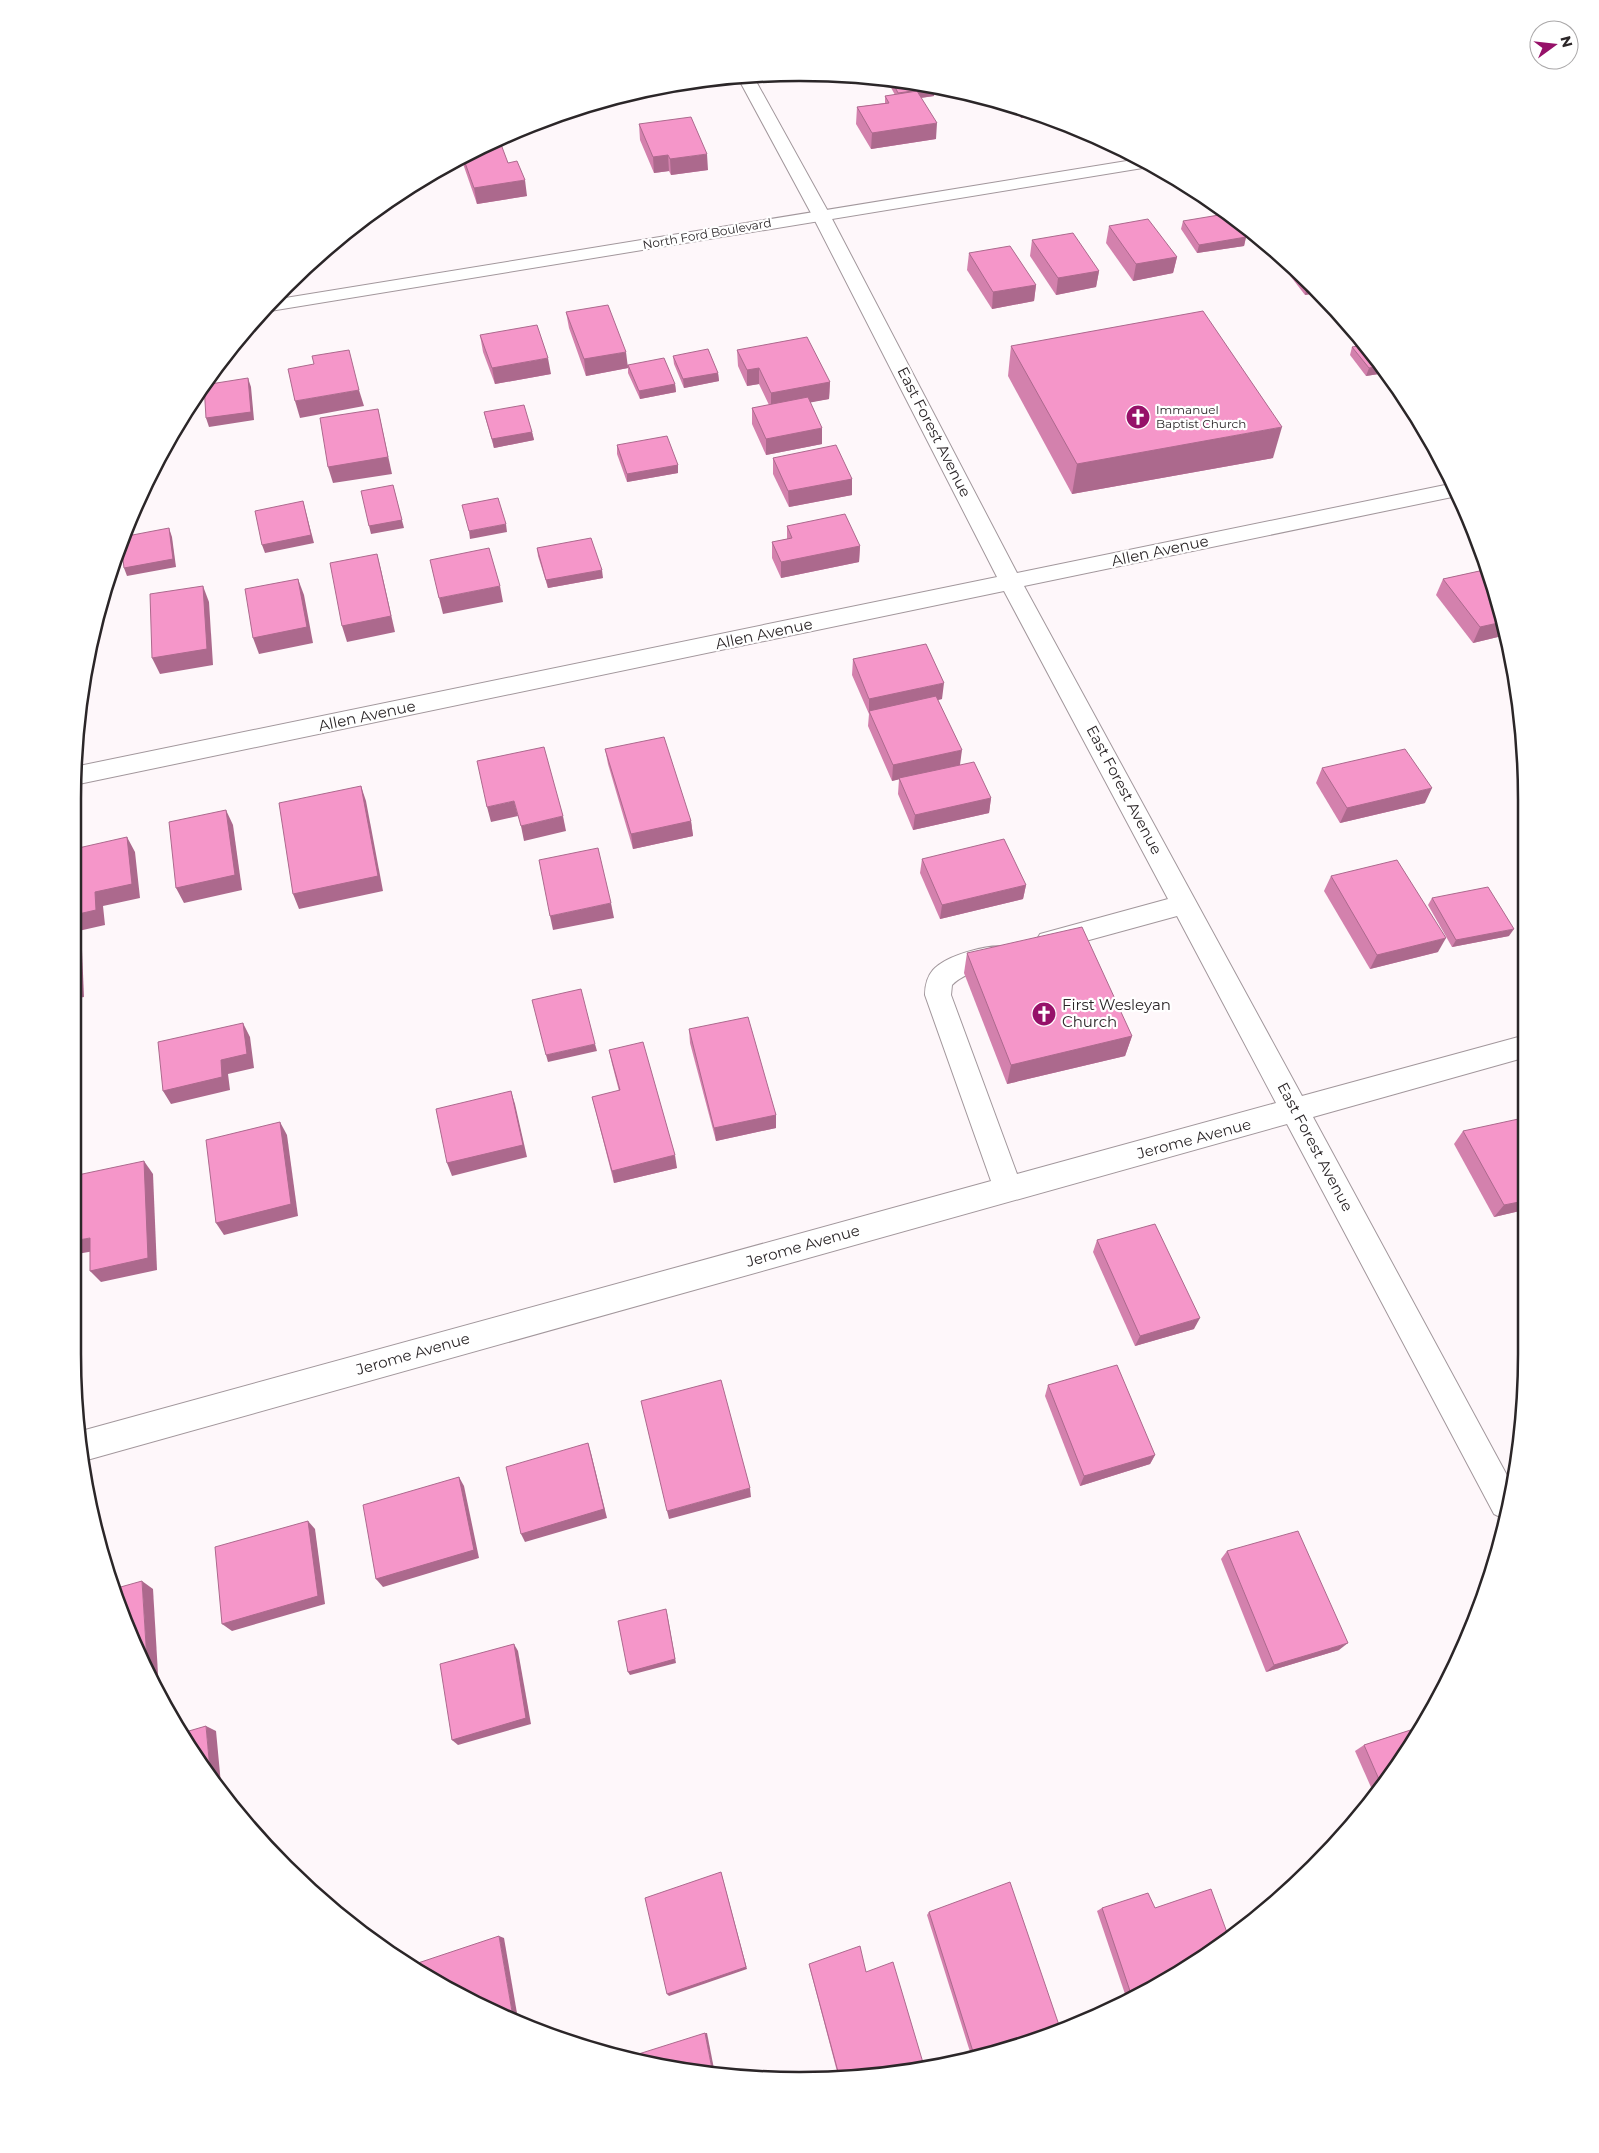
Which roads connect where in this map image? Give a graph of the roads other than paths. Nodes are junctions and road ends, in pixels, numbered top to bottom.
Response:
1 (750, 83) edge
2 (1136, 165) edge
3 (821, 215) junction
4 (279, 305) edge
5 (1448, 491) edge
6 (1011, 582) junction
7 (82, 774) edge
8 (1185, 904) junction
9 (1518, 1048) edge
10 (1295, 1110) junction
11 (1008, 1189) junction
12 (87, 1445) edge
13 (1503, 1499) edge

1 - 3 street, East Forest Avenue
2 - 3 street, North Ford Boulevard
3 - 4 street, North Ford Boulevard
3 - 6 street, East Forest Avenue
5 - 6 street, Allen Avenue
6 - 7 street, Allen Avenue
6 - 8 street, East Forest Avenue
8 - 10 street, East Forest Avenue
8 - 11 street
9 - 10 street, Jerome Avenue
10 - 11 street, Jerome Avenue
10 - 13 street, East Forest Avenue
11 - 12 street, Jerome Avenue

